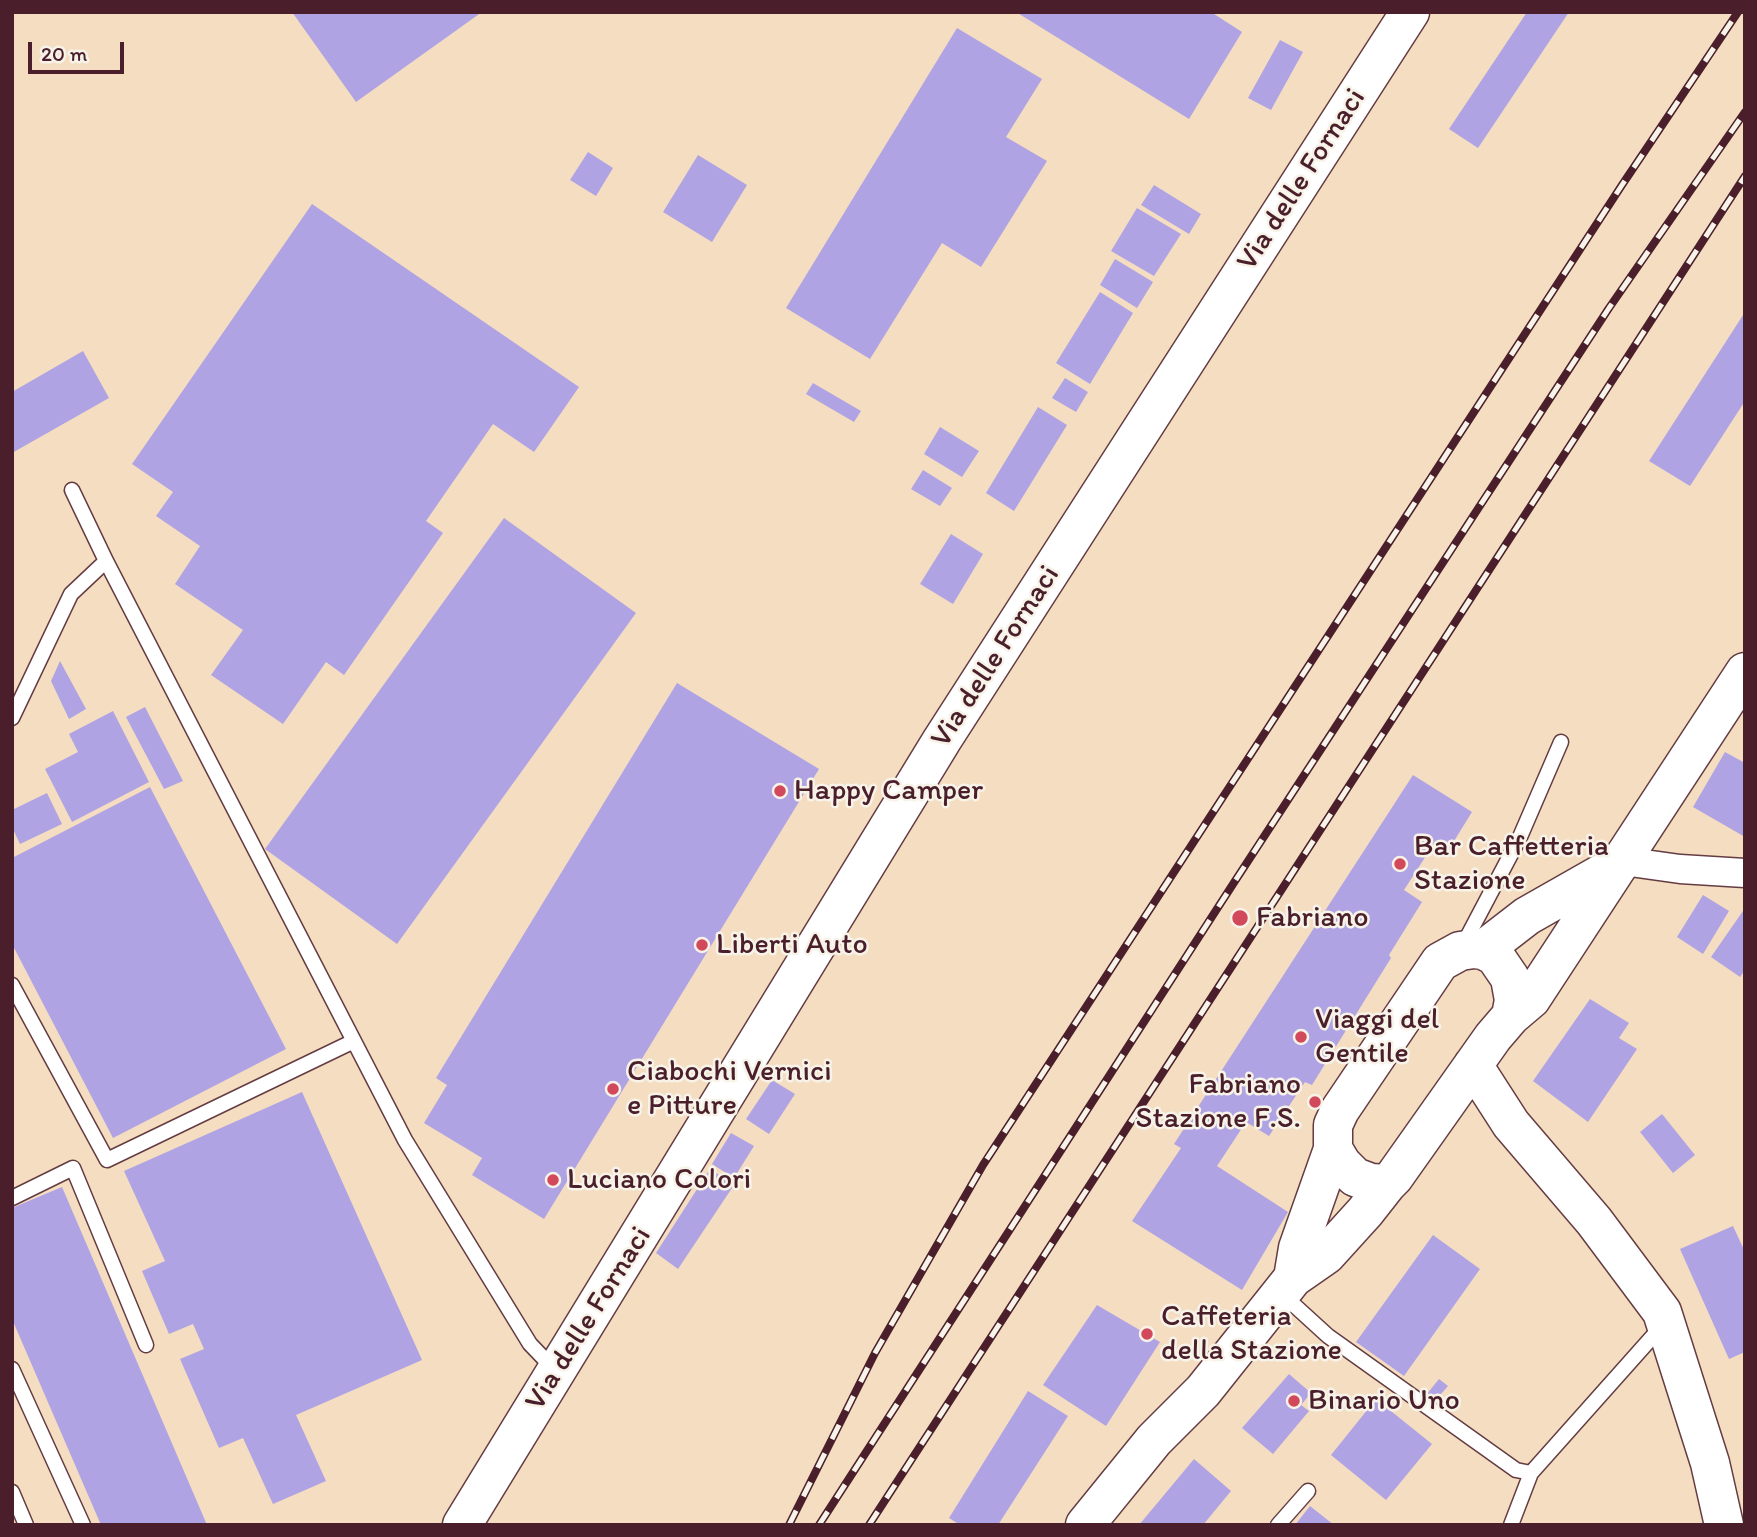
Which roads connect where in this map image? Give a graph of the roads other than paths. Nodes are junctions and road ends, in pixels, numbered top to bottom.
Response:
1 (1410, 12) edge
2 (72, 490) dead end
3 (106, 561) junction
4 (1745, 672) edge
5 (12, 718) edge
6 (1561, 742) dead end
7 (1623, 862) junction
8 (1745, 873) edge
9 (1471, 950) junction
10 (12, 985) edge
11 (1511, 1016) junction
12 (354, 1041) junction
13 (1473, 1065) junction
14 (1445, 1103) junction
15 (1511, 1124) junction
16 (1333, 1149) junction
17 (1387, 1184) junction
18 (12, 1198) edge
19 (1287, 1286) junction
20 (1665, 1322) junction
21 (146, 1345) dead end
22 (12, 1369) edge
23 (557, 1372) junction
24 (1523, 1472) junction
25 (1308, 1491) dead end
26 (12, 1492) edge
27 (26, 1525) edge
28 (83, 1525) edge
29 (462, 1525) edge
30 (1085, 1525) edge
31 (1278, 1525) edge
32 (1511, 1525) edge
33 (1724, 1525) edge

1 - 23 street, Via delle Fornaci
2 - 3 lane
3 - 5 lane
3 - 12 lane
4 - 7 street
6 - 9 lane
7 - 8 street
7 - 9 street
7 - 11 street
9 - 11 street
9 - 16 street
10 - 12 lane
11 - 13 street
12 - 23 lane
13 - 14 street
13 - 15 street
14 - 15 street
14 - 17 street
15 - 20 street
16 - 17 street
16 - 19 street
17 - 19 street
18 - 21 lane
19 - 24 lane
19 - 30 street
20 - 24 lane
20 - 33 street
22 - 28 lane
23 - 29 street, Via delle Fornaci
24 - 32 lane
25 - 31 lane
26 - 27 lane

